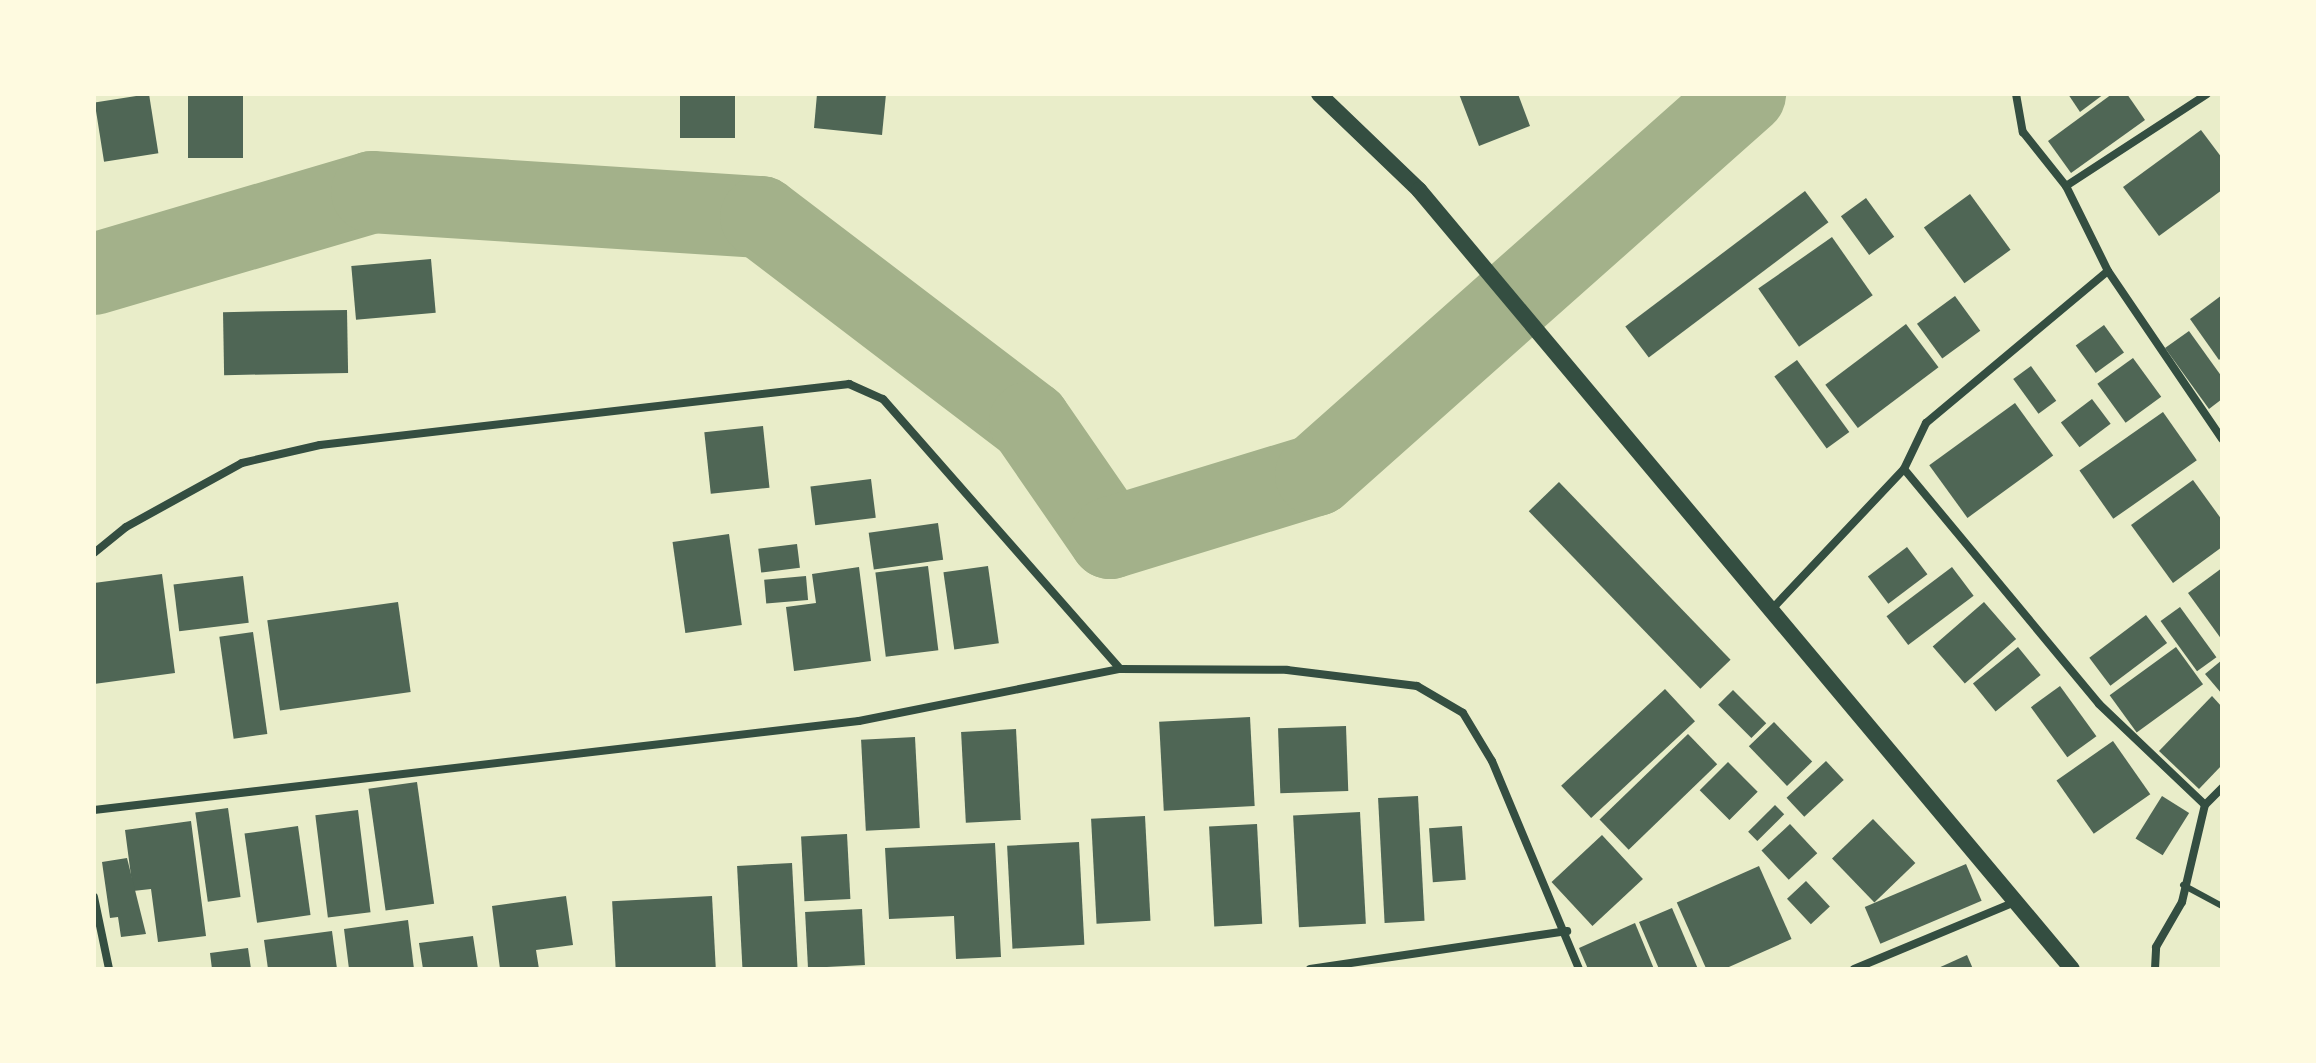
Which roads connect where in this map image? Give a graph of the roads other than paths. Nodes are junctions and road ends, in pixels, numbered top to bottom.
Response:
1 (1319, 94) edge
2 (2016, 94) edge
3 (2207, 94) edge
4 (2066, 186) junction
5 (2108, 271) junction
6 (2222, 439) edge
7 (1904, 469) junction
8 (94, 553) edge
9 (1773, 608) junction
10 (1120, 669) junction
11 (2222, 788) edge
12 (2205, 805) junction
13 (94, 810) edge
14 (2183, 885) junction
15 (94, 897) edge
16 (2016, 902) junction
17 (2222, 906) edge
18 (1567, 931) junction
19 (109, 969) edge
20 (1310, 969) edge
21 (1579, 969) edge
22 (1854, 969) edge
23 (2072, 969) edge
24 (2155, 969) edge

1 - 9 main road
2 - 4 street
3 - 4 street
4 - 5 street
5 - 6 street
5 - 7 street
7 - 9 street
7 - 12 street
8 - 10 street
9 - 16 main road
10 - 13 street
10 - 18 street
11 - 12 street
12 - 14 street
14 - 17 lane
14 - 24 street
15 - 19 street
16 - 22 street
16 - 23 main road
18 - 20 street
18 - 21 street

